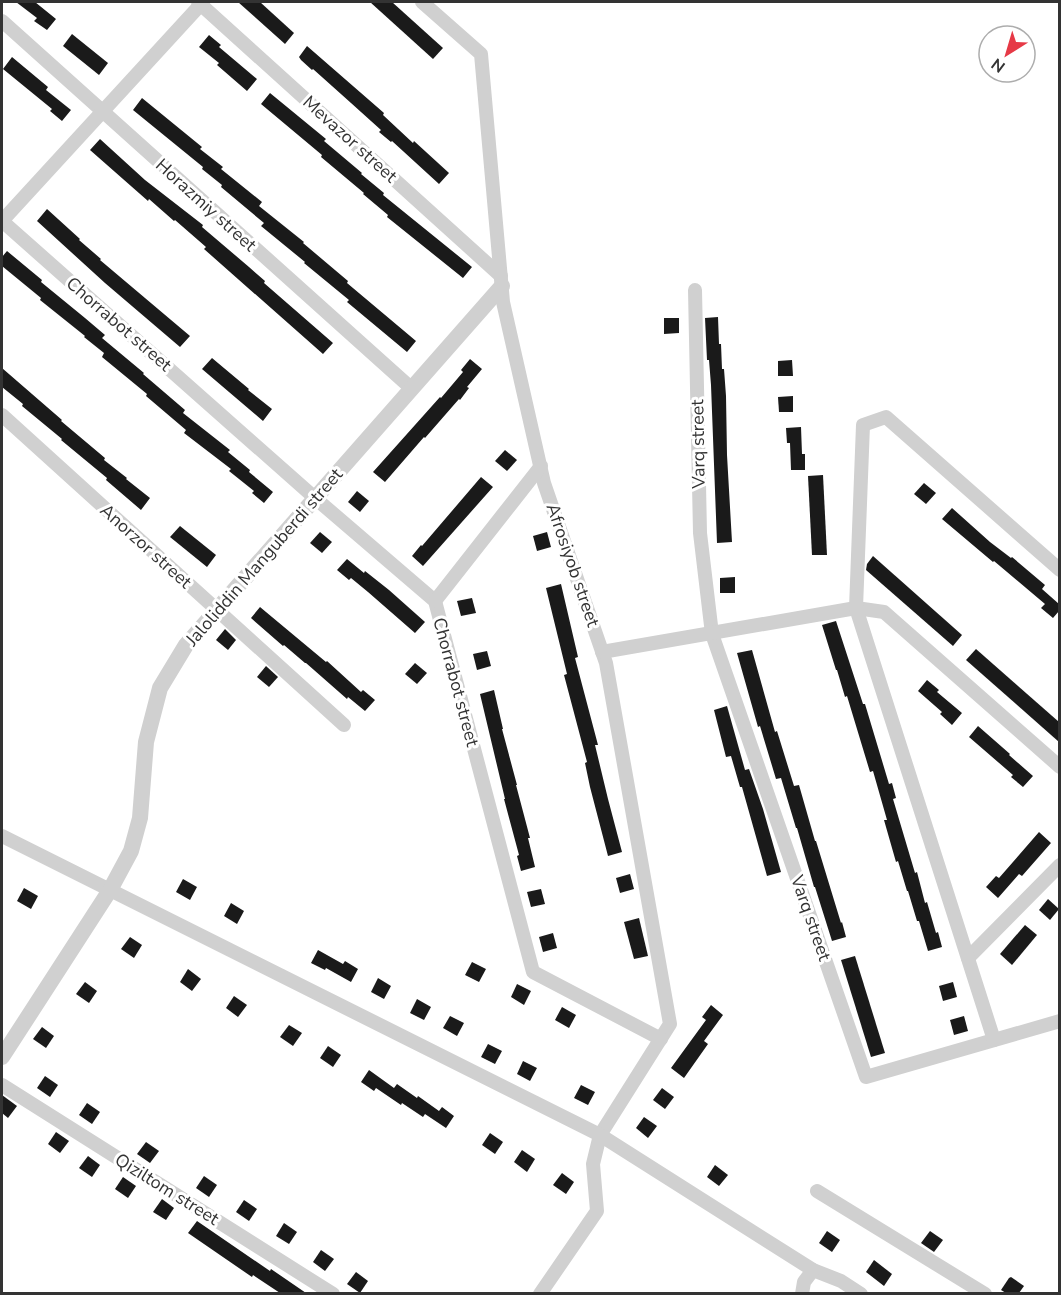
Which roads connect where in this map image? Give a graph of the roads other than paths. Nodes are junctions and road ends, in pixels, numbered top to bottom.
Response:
1 (201, 2) edge
2 (422, 2) edge
3 (2, 21) edge
4 (102, 111) junction
5 (2, 221) edge
6 (501, 281) junction
7 (695, 290) dead end
8 (411, 388) junction
9 (2, 416) edge
10 (541, 466) junction
11 (315, 498) junction
12 (1059, 570) edge
13 (435, 602) junction
14 (856, 608) junction
15 (217, 609) junction
16 (712, 633) junction
17 (602, 652) junction
18 (344, 724) dead end
19 (1059, 767) edge
20 (2, 836) edge
21 (1059, 865) edge
22 (110, 890) junction
23 (968, 958) junction
24 (1059, 1021) edge
25 (661, 1039) junction
26 (994, 1040) junction
27 (2, 1057) edge
28 (2, 1085) edge
29 (600, 1135) junction
30 (817, 1191) dead end
31 (813, 1270) junction
32 (333, 1293) edge
33 (540, 1293) edge
34 (802, 1293) edge
35 (861, 1293) edge
36 (985, 1293) edge

1 - 4 street
1 - 6 street, Mevazor street
2 - 6 street, Afrosiyob street
3 - 4 street, Horazmiy street
4 - 5 street
4 - 8 street, Horazmiy street
5 - 11 street, Chorrabot street
6 - 8 street, Jaloliddin Manguberdi street
6 - 10 street, Afrosiyob street
7 - 16 street, Varq street
8 - 11 street, Jaloliddin Manguberdi street
9 - 15 street, Anorzor street
10 - 13 street
10 - 17 street, Afrosiyob street
11 - 13 street, Chorrabot street
11 - 15 street, Jaloliddin Manguberdi street
12 - 14 street
13 - 25 street, Chorrabot street
14 - 16 street
14 - 19 street
14 - 23 street
15 - 18 street, Anorzor street
15 - 22 street, Jaloliddin Manguberdi street
16 - 17 street
16 - 26 street, Varq street
17 - 25 street, Afrosiyob street
20 - 22 street
21 - 23 street
22 - 27 street, Jaloliddin Manguberdi street
22 - 29 street
23 - 26 street
24 - 26 street, Varq street
25 - 29 street, Afrosiyob street
28 - 32 street, Qiziltom street
29 - 31 street
29 - 33 street, Afrosiyob street
30 - 36 street
31 - 34 street
31 - 35 street

